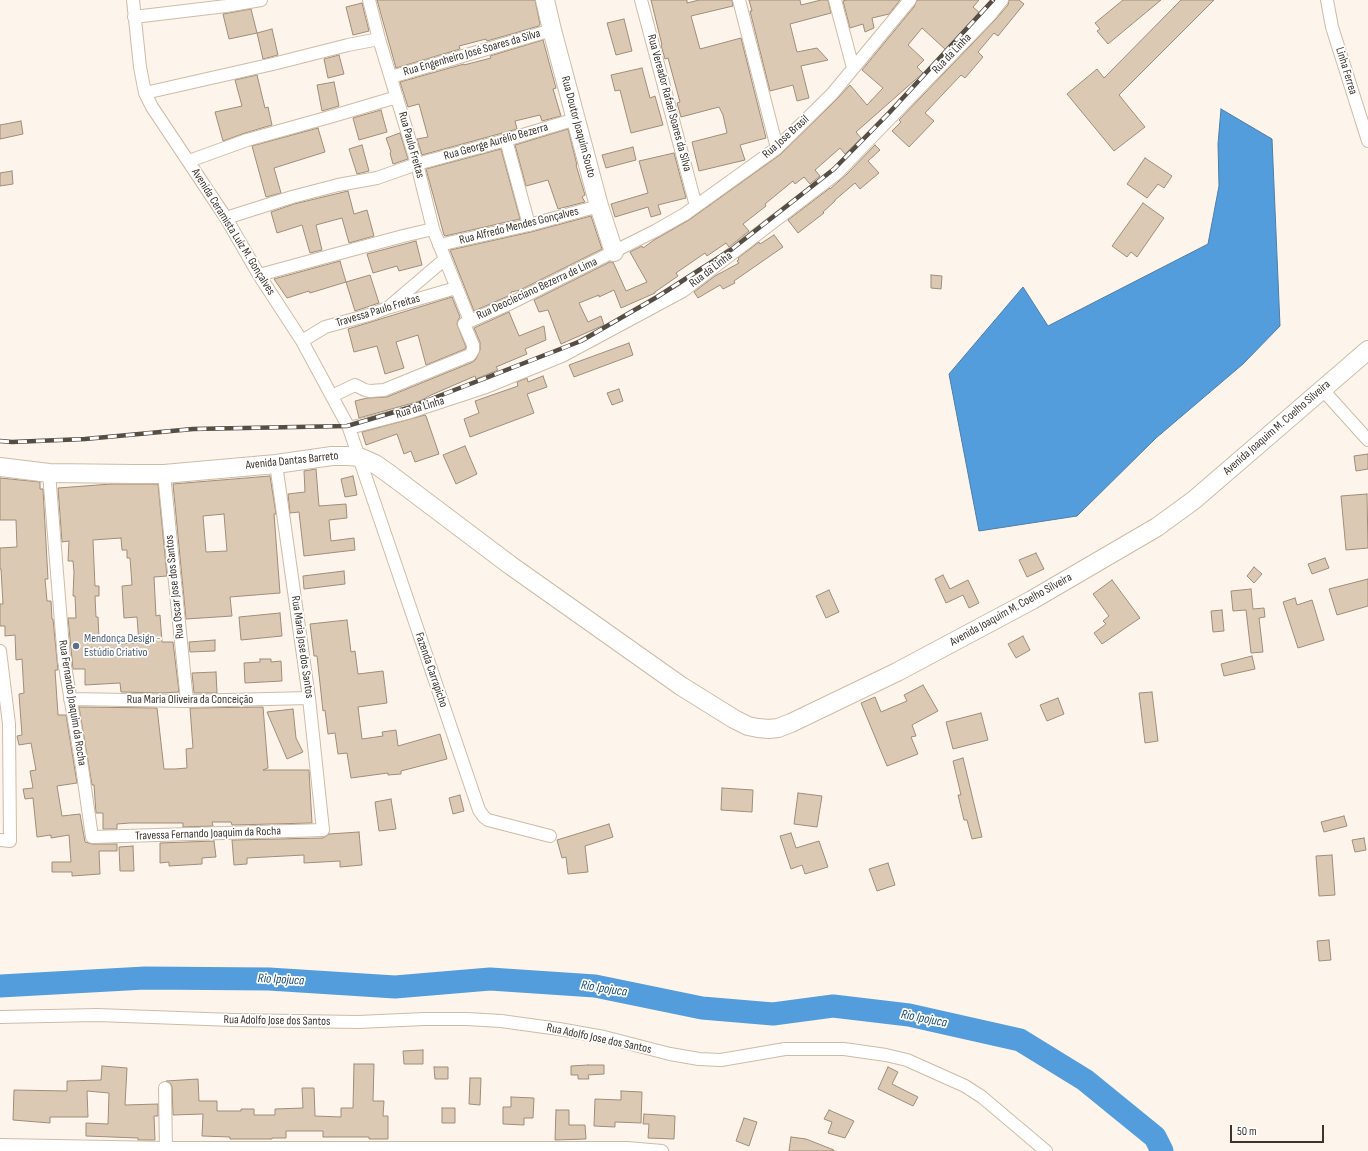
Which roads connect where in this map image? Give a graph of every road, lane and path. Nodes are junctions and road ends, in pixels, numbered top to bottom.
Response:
1 (133, 0) edge
2 (261, 0) edge
3 (369, 0) edge
4 (545, 0) edge
5 (641, 0) edge
6 (739, 0) edge
7 (835, 0) edge
8 (910, 0) edge
9 (1002, 0) edge
10 (1327, 0) edge
11 (134, 17) junction
12 (552, 30) junction
13 (379, 39) junction
14 (853, 68) junction
15 (391, 77) junction
16 (145, 93) junction
17 (397, 97) junction
18 (576, 119) junction
19 (506, 140) junction
20 (1368, 141) edge
21 (777, 148) junction
22 (189, 161) junction
23 (417, 164) junction
24 (599, 206) junction
25 (696, 206) junction
26 (226, 218) junction
27 (529, 225) junction
28 (434, 229) junction
29 (439, 246) junction
30 (614, 252) junction
31 (445, 259) junction
32 (259, 275) junction
33 (456, 288) junction
34 (387, 308) junction
35 (470, 321) junction
36 (302, 341) junction
37 (1368, 350) edge
38 (1322, 389) junction
39 (332, 396) junction
40 (349, 428) junction
41 (1368, 440) edge
42 (359, 457) junction
43 (276, 464) junction
44 (0, 467) edge
45 (49, 473) junction
46 (164, 474) junction
47 (620, 642) joint
48 (0, 651) edge
49 (309, 698) junction
50 (70, 699) junction
51 (187, 701) junction
52 (4, 723) edge
53 (324, 830) joint
54 (550, 836) dead end
55 (92, 838) joint
56 (5, 840) edge
57 (0, 1017) edge
58 (165, 1088) dead end
59 (5, 1147) edge
60 (166, 1150) edge
61 (662, 1151) edge
62 (1046, 1151) edge

1 - 11 street, Avenida Ceramista Luiz M. Gonçalves
2 - 11 street
3 - 13 street, Rua Paulo Freitas
4 - 12 main road, Rua Doutor Joaquim Souto
5 - 25 street, Rua Vereador Rafael Soares da Silva
6 - 21 street
7 - 14 street
8 - 14 street, Rua Jose Brasil
9 - 40 street, Rua da Linha
10 - 20 street, Linha Ferrea
11 - 16 street, Avenida Ceramista Luiz M. Gonçalves
12 - 15 street, Rua Engenheiro José Soares da Silva
12 - 18 main road, Rua Doutor Joaquim Souto
13 - 15 street, Rua Paulo Freitas
13 - 16 street
14 - 21 street, Rua Jose Brasil
15 - 17 street, Rua Paulo Freitas
16 - 22 street, Avenida Ceramista Luiz M. Gonçalves
17 - 22 street
17 - 23 street, Rua Paulo Freitas
18 - 19 street, Rua George Aurélio Bezerra
18 - 24 main road, Rua Doutor Joaquim Souto
19 - 23 street, Rua George Aurélio Bezerra
19 - 27 street
21 - 25 street, Rua Jose Brasil
22 - 26 street, Avenida Ceramista Luiz M. Gonçalves
23 - 26 street, Rua George Aurélio Bezerra
23 - 28 street, Rua Paulo Freitas
24 - 27 street, Rua Alfredo Mendes Gonçalves
24 - 30 main road, Rua Doutor Joaquim Souto
25 - 30 street, Rua Jose Brasil
26 - 32 street, Avenida Ceramista Luiz M. Gonçalves
27 - 29 street, Rua Alfredo Mendes Gonçalves
28 - 29 street, Rua Paulo Freitas
28 - 32 street
29 - 31 street, Rua Paulo Freitas
30 - 35 street, Rua Deocleciano Bezerra de Lima
31 - 33 street, Rua Paulo Freitas
31 - 34 street
32 - 36 street, Avenida Ceramista Luiz M. Gonçalves
33 - 34 street, Travessa Paulo Freitas
33 - 35 street, Rua Deocleciano Bezerra de Lima
34 - 36 street, Travessa Paulo Freitas
35 - 39 street
36 - 39 street, Avenida Ceramista Luiz M. Gonçalves
37 - 38 main road, Avenida Joaquim M. Coelho Silveira
38 - 41 street
38 - 47 main road, Avenida Joaquim M. Coelho Silveira
39 - 40 street, Avenida Ceramista Luiz M. Gonçalves
40 - 42 street, Avenida Ceramista Luiz M. Gonçalves
42 - 43 main road, Avenida Dantas Barreto
42 - 47 main road, Avenida Dantas Barreto
42 - 54 street, Fazenda Carrapicho
43 - 46 main road, Avenida Dantas Barreto
43 - 49 street, Rua Maria Jose dos Santos
44 - 45 main road, Avenida Dantas Barreto
45 - 46 main road, Avenida Dantas Barreto
45 - 50 street, Rua Fernando Joaquim da Rocha
46 - 51 street, Rua Oscar Jose dos Santos
48 - 52 street
49 - 51 street, Rua Maria Oliveira da Conceição
49 - 53 street, Rua Maria Jose dos Santos
50 - 51 street, Rua Maria Oliveira da Conceição
50 - 55 street, Rua Fernando Joaquim da Rocha
52 - 56 street
53 - 55 street, Travessa Fernando Joaquim da Rocha
57 - 62 street, Rua Adolfo Jose dos Santos
58 - 60 street
59 - 60 street
60 - 61 street

